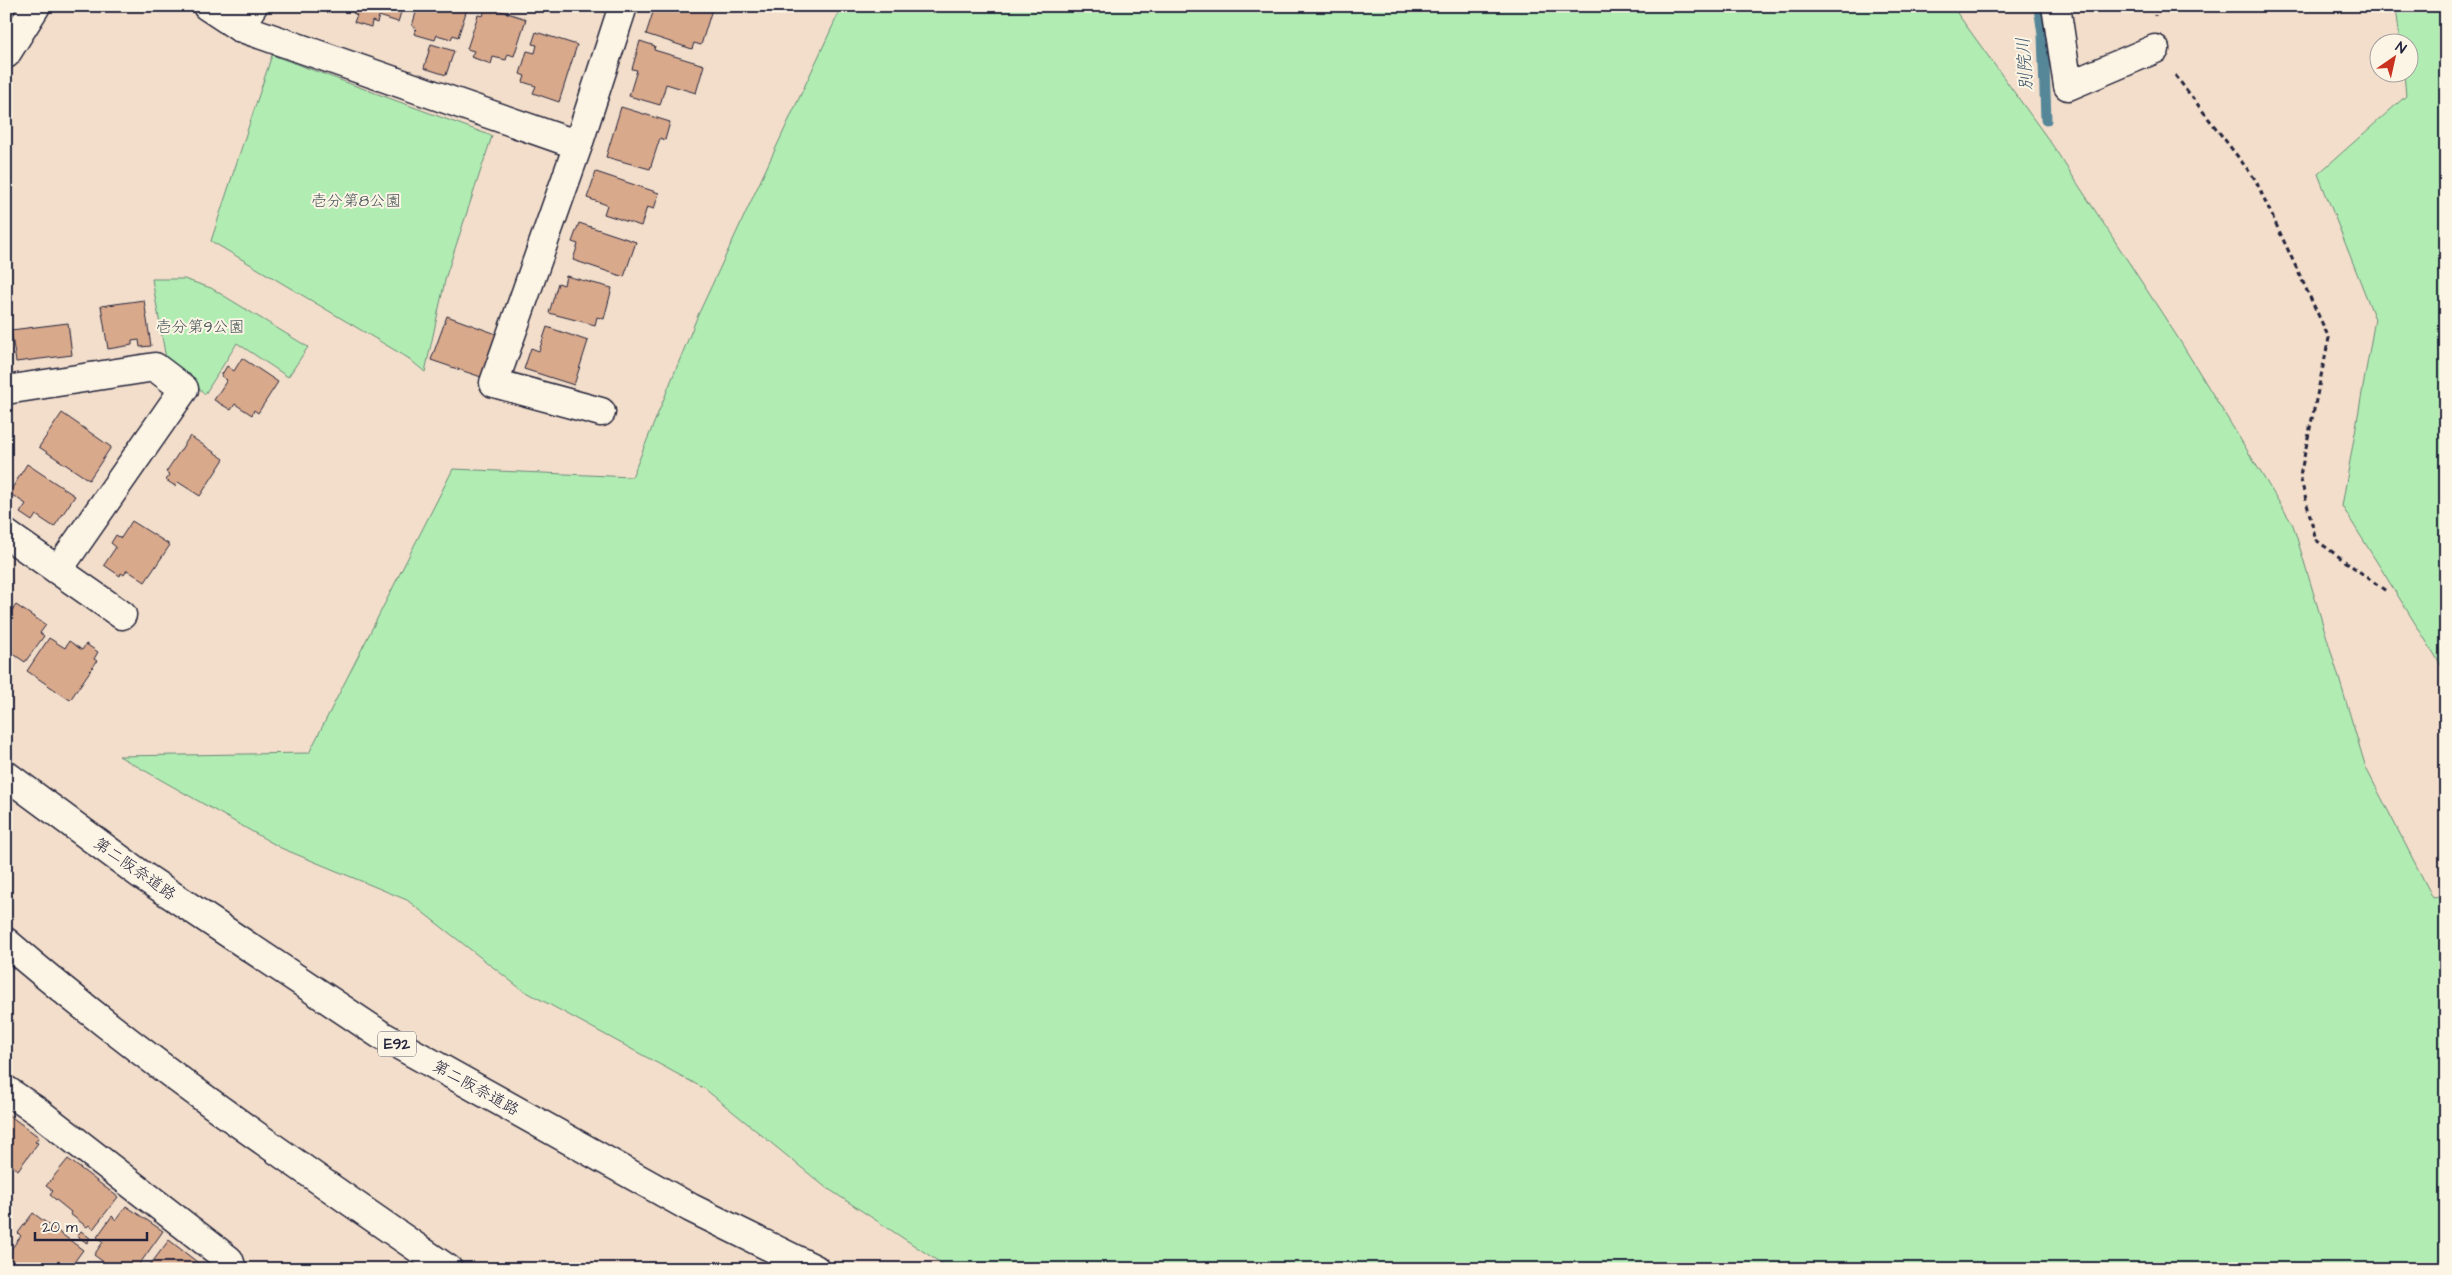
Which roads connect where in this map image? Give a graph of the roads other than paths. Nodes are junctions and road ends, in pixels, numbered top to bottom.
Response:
1 (36, 6) edge
2 (207, 6) edge
3 (623, 6) edge
4 (2056, 6) edge
5 (246, 17) edge
6 (2155, 49) road end
7 (6, 54) edge
8 (578, 146) junction
9 (6, 390) edge
10 (601, 412) dead end
11 (6, 534) edge
12 (58, 570) junction
13 (122, 615) dead end
14 (6, 775) edge
15 (6, 942) edge
16 (6, 1090) edge
17 (232, 1269) edge
18 (448, 1269) edge
19 (815, 1269) edge

1 - 7 main road
2 - 5 main road
3 - 8 main road
4 - 6 main road
5 - 8 main road
8 - 10 main road
9 - 12 main road
11 - 12 main road
12 - 13 main road
14 - 19 main road, 第二阪奈道路 / E92
15 - 18 main road
16 - 17 main road

